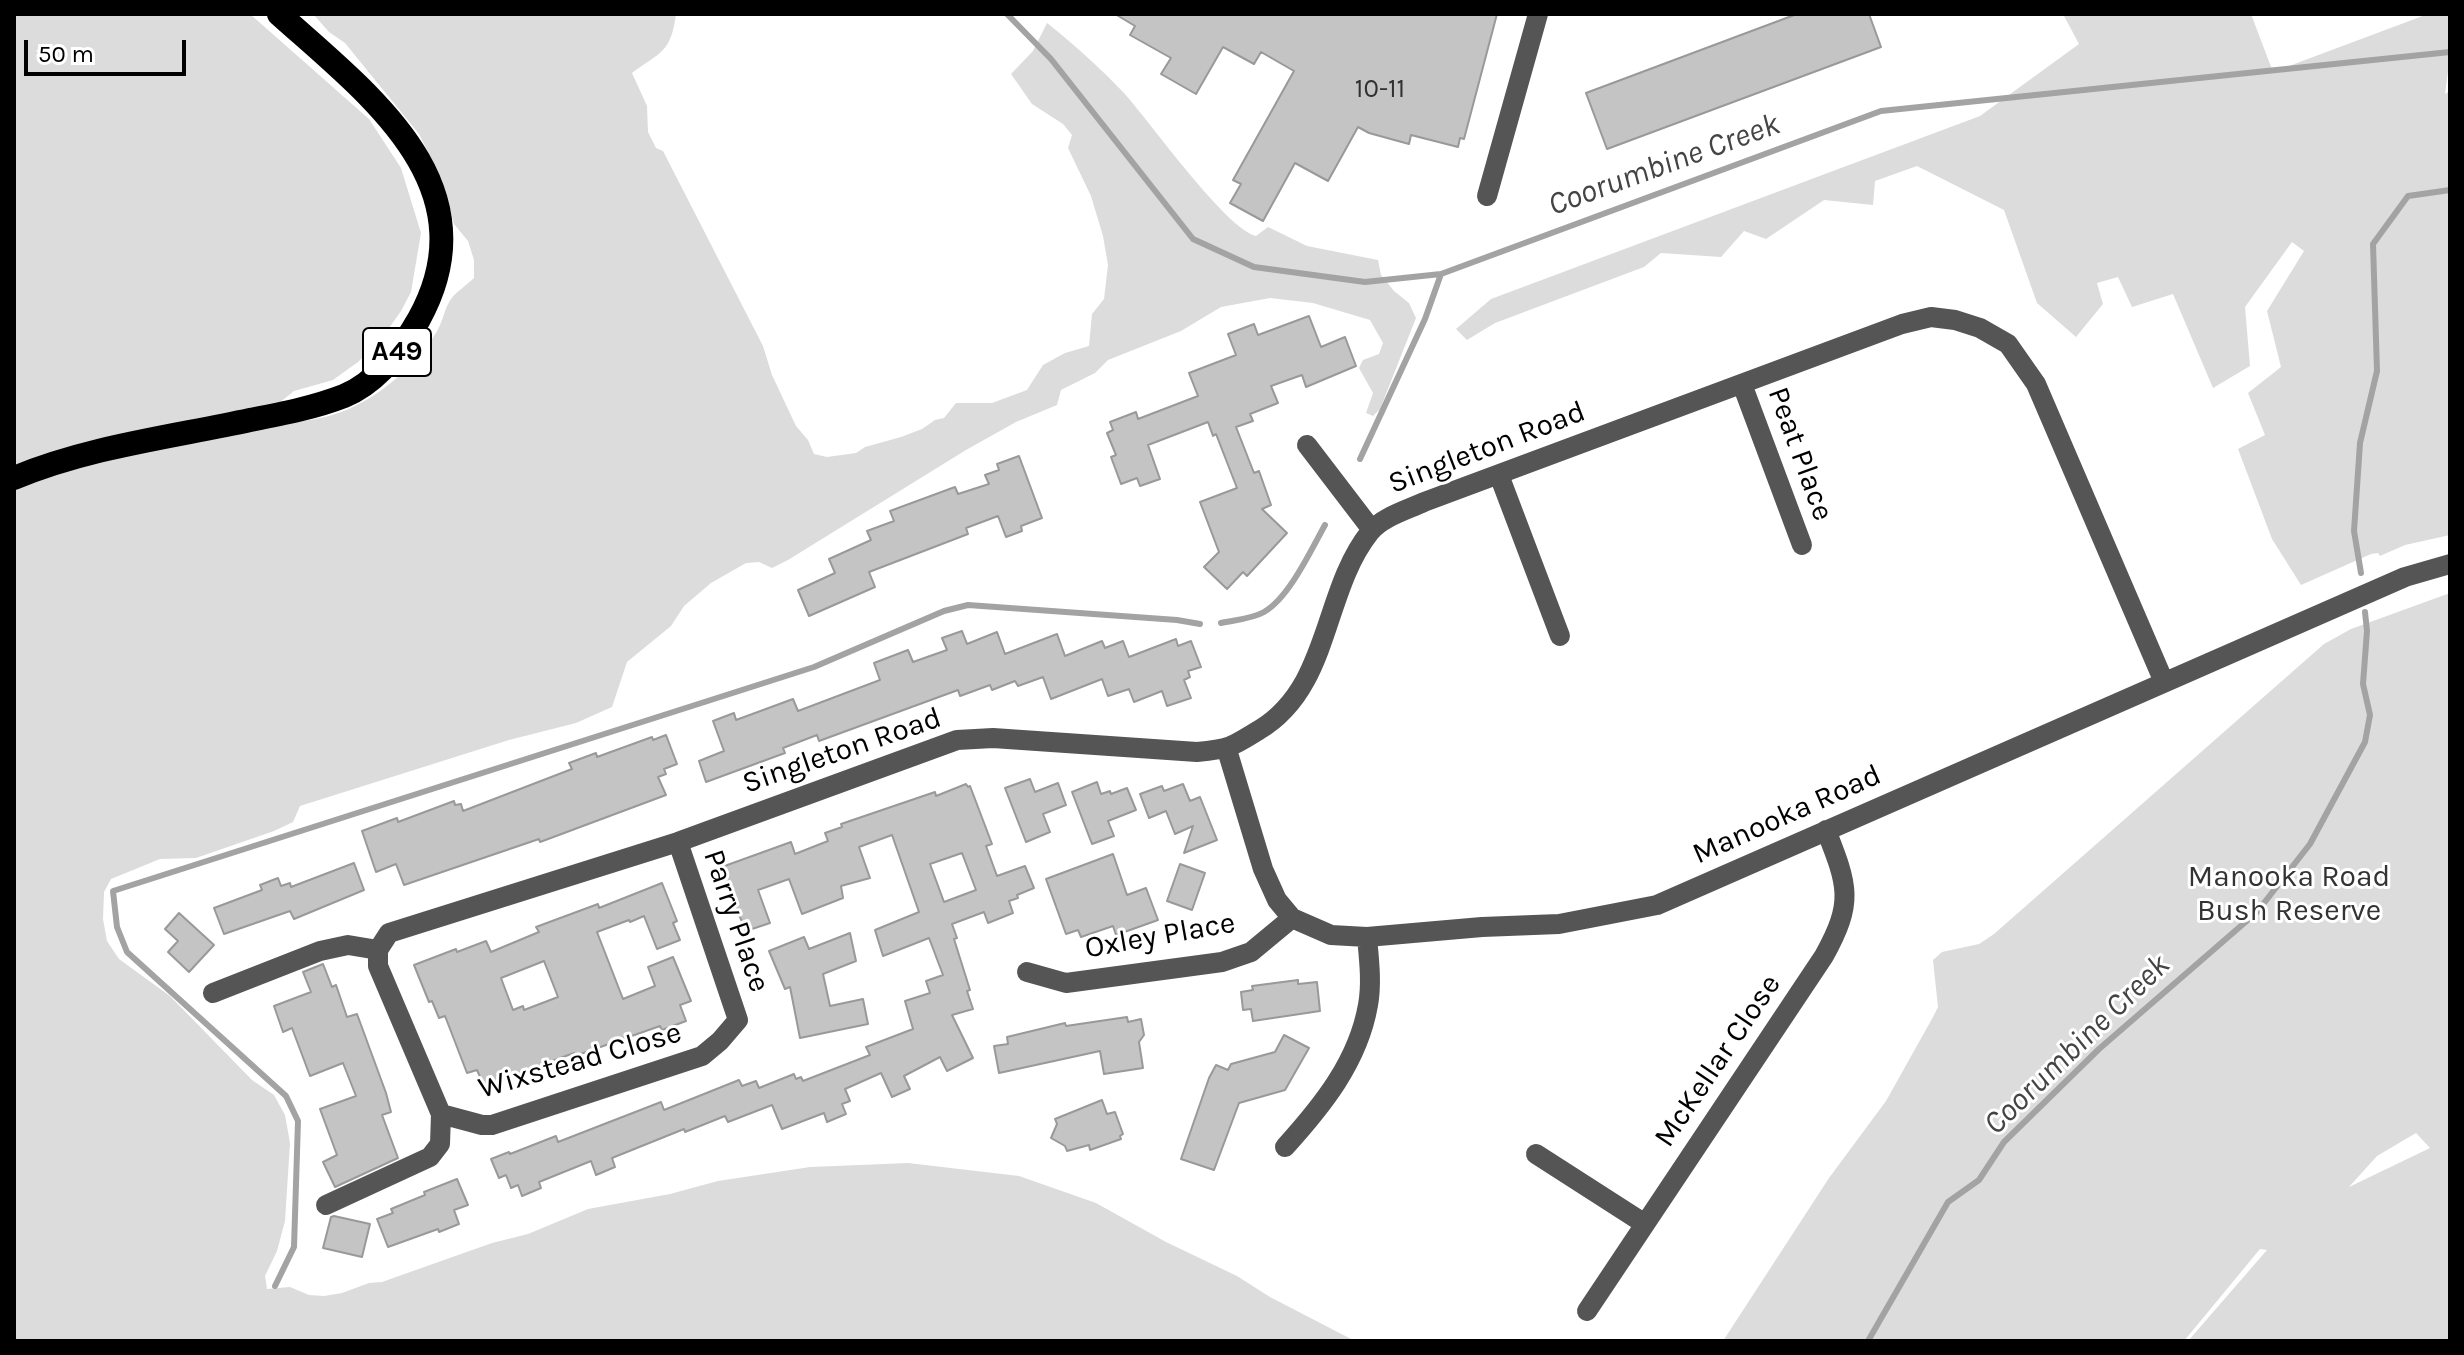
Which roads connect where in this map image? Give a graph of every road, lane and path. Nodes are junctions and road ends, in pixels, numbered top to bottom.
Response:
1 (279, 14) edge
2 (1538, 14) edge
3 (1487, 196) dead end
4 (1742, 384) junction
5 (1307, 445) dead end
6 (1499, 475) junction
7 (14, 478) edge
8 (1372, 530) junction
9 (1802, 545) dead end
10 (2450, 564) edge
11 (1560, 636) dead end
12 (2164, 682) junction
13 (1227, 750) junction
14 (1826, 830) junction
15 (678, 842) junction
16 (1292, 918) junction
17 (1367, 937) junction
18 (378, 950) junction
19 (1027, 972) dead end
20 (213, 993) dead end
21 (738, 1020) joint
22 (441, 1114) junction
23 (1285, 1147) dead end
24 (1536, 1154) dead end
25 (326, 1205) dead end
26 (1645, 1224) junction
27 (1587, 1311) dead end

1 - 7 highway, A49
2 - 3 street
4 - 6 street, Singleton Road
4 - 9 street, Peat Place
4 - 12 street, Singleton Road
5 - 8 street
6 - 8 street, Singleton Road
6 - 11 street
8 - 13 street, Singleton Road
10 - 12 street, Manooka Road
12 - 14 street, Manooka Road
13 - 15 street, Singleton Road
13 - 16 street
14 - 17 street, Manooka Road
14 - 26 street, McKellar Close
15 - 18 street, Singleton Road
15 - 21 street, Parry Place
16 - 17 street, Manooka Road
16 - 19 street, Oxley Place
17 - 23 street
18 - 20 street
18 - 22 street
21 - 22 street, Wixstead Close
22 - 25 street, Wixstead Close
24 - 26 street
26 - 27 street, McKellar Close

